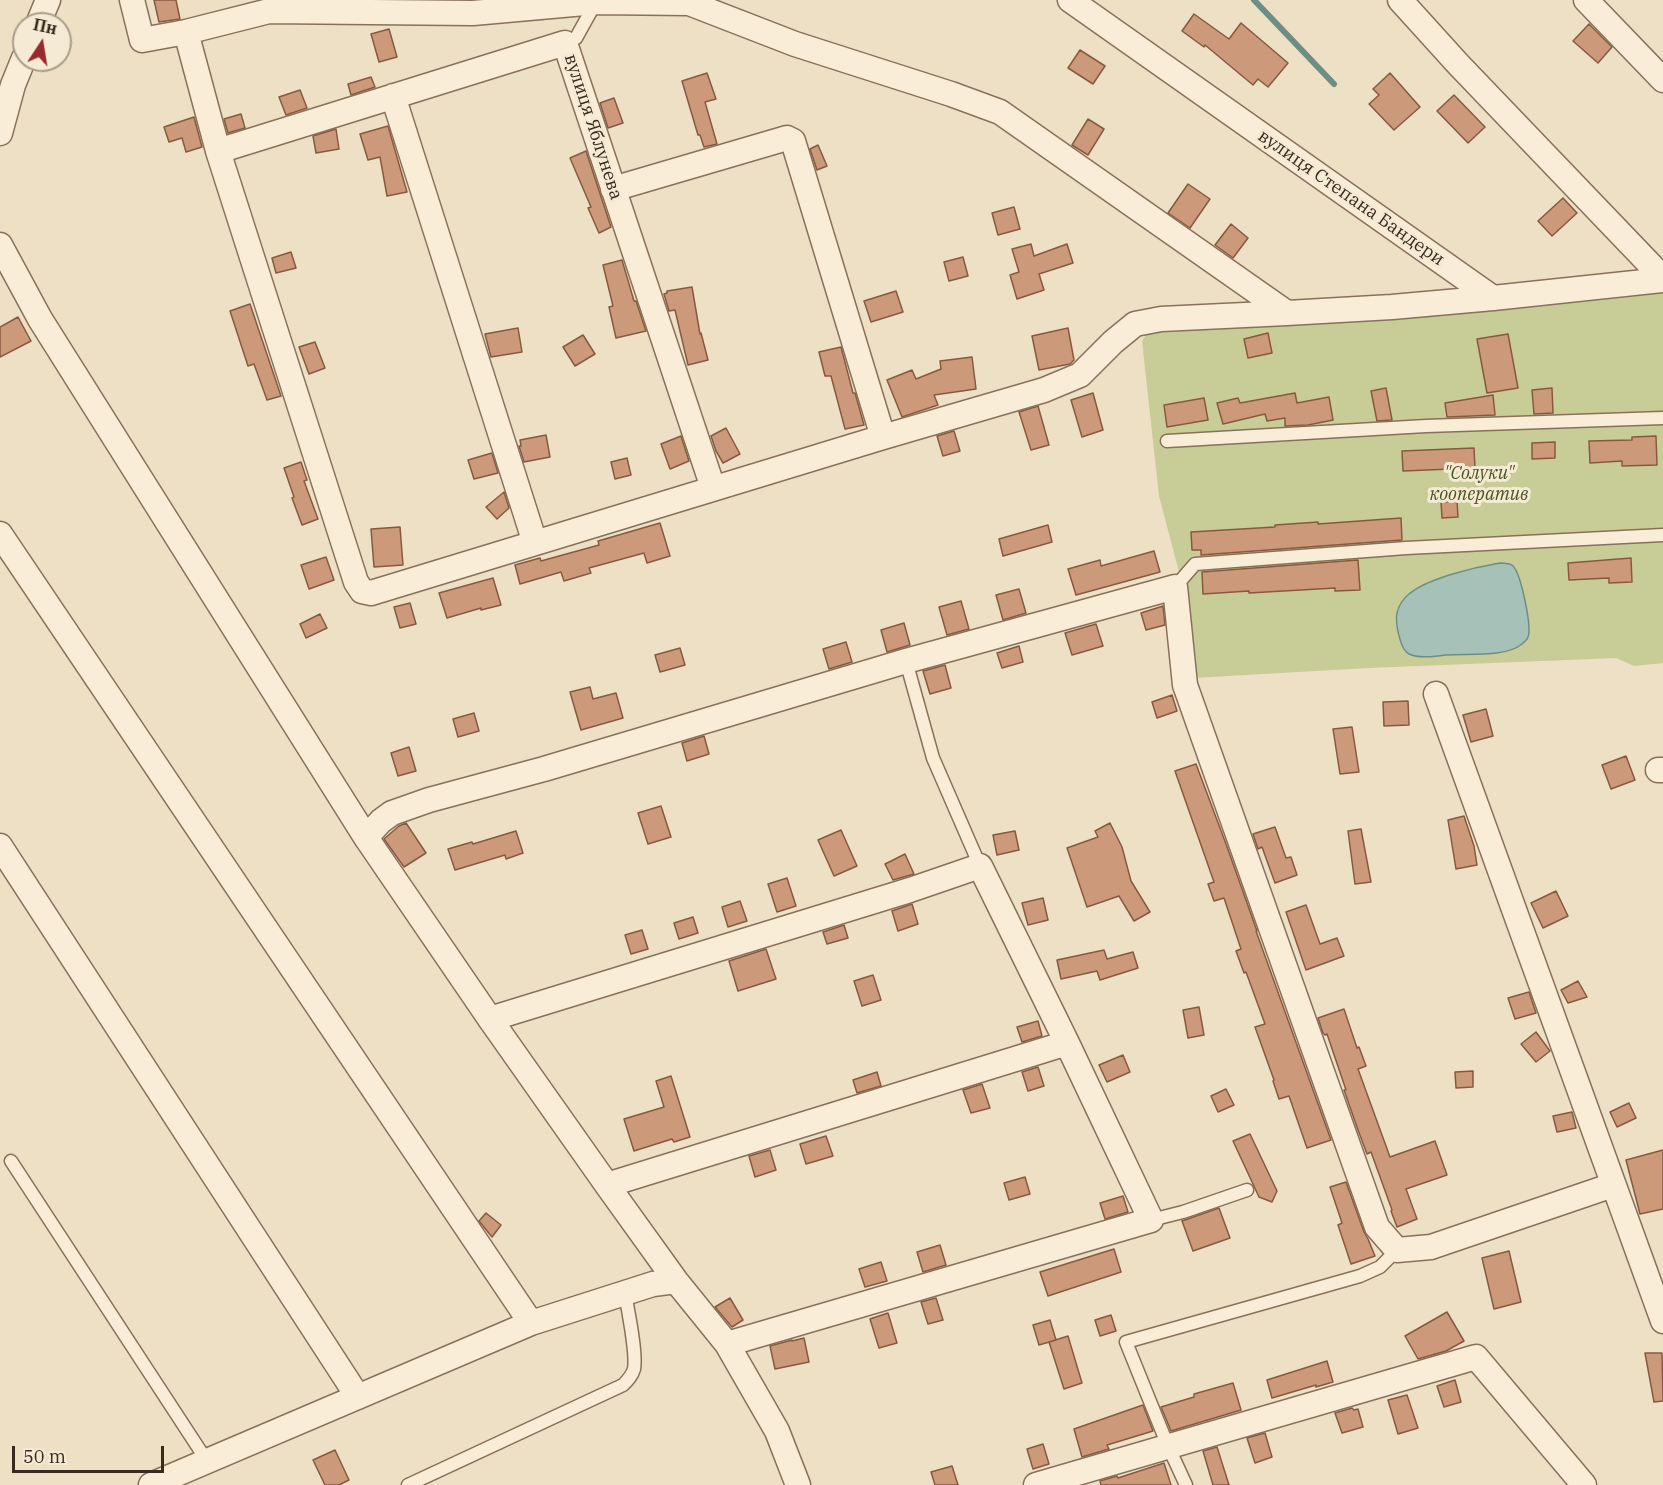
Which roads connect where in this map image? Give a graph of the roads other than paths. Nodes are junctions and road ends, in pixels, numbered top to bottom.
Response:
1 (132, 0) edge
2 (1070, 0) edge
3 (1400, 0) edge
4 (1586, 0) edge
5 (596, 2) junction
6 (473, 7) edge
7 (186, 32) junction
8 (565, 43) junction
9 (18, 72) edge
10 (1663, 80) edge
11 (393, 96) junction
12 (0, 134) edge
13 (218, 151) junction
14 (613, 189) junction
15 (0, 245) edge
16 (1663, 279) edge
17 (1493, 298) junction
18 (1287, 313) junction
19 (1663, 418) edge
20 (883, 437) junction
21 (1167, 441) dead end
22 (713, 488) junction
23 (0, 534) edge
24 (1663, 535) edge
25 (535, 543) junction
26 (1174, 587) junction
27 (906, 661) junction
28 (1436, 694) dead end
29 (367, 839) junction
30 (0, 846) edge
31 (980, 866) junction
32 (490, 1019) junction
33 (1067, 1043) junction
34 (11, 1161) dead end
35 (607, 1185) junction
36 (1613, 1185) junction
37 (1247, 1190) dead end
38 (1151, 1220) junction
39 (1397, 1250) junction
40 (676, 1281) junction
41 (625, 1293) junction
42 (1663, 1321) edge
43 (531, 1323) junction
44 (727, 1344) junction
45 (358, 1397) junction
46 (1168, 1446) junction
47 (207, 1461) junction
48 (151, 1485) edge
49 (408, 1485) edge
50 (798, 1485) edge
51 (1036, 1485) edge
52 (1186, 1485) edge
53 (1584, 1485) edge

1 - 7 street
2 - 17 street, вулиця Степана Бандери
3 - 16 street
4 - 10 street
5 - 6 street
5 - 8 lane
5 - 18 street
6 - 7 street
7 - 13 street
8 - 11 street, вулиця Яблунева
8 - 14 street, вулиця Яблунева
9 - 12 street
11 - 13 street, вулиця Яблунева
11 - 25 street
13 - 25 street
14 - 20 street
14 - 22 street, вулиця Яблунева
15 - 29 street
16 - 17 street
17 - 18 street
18 - 20 street
19 - 21 lane
20 - 22 street
22 - 25 street
23 - 43 street
24 - 26 lane
26 - 27 street
26 - 39 street
27 - 29 street
27 - 31 lane
28 - 36 street
29 - 32 street
30 - 45 street
31 - 32 street
31 - 33 street
32 - 35 street
33 - 35 street
33 - 38 street
34 - 47 lane
35 - 40 street
36 - 39 street
36 - 42 street
37 - 38 lane
38 - 44 street
39 - 46 lane
40 - 41 street
40 - 44 street
41 - 43 street
41 - 49 lane
43 - 45 street
44 - 50 street
45 - 47 street
46 - 51 street
46 - 52 lane
46 - 53 street
47 - 48 street

